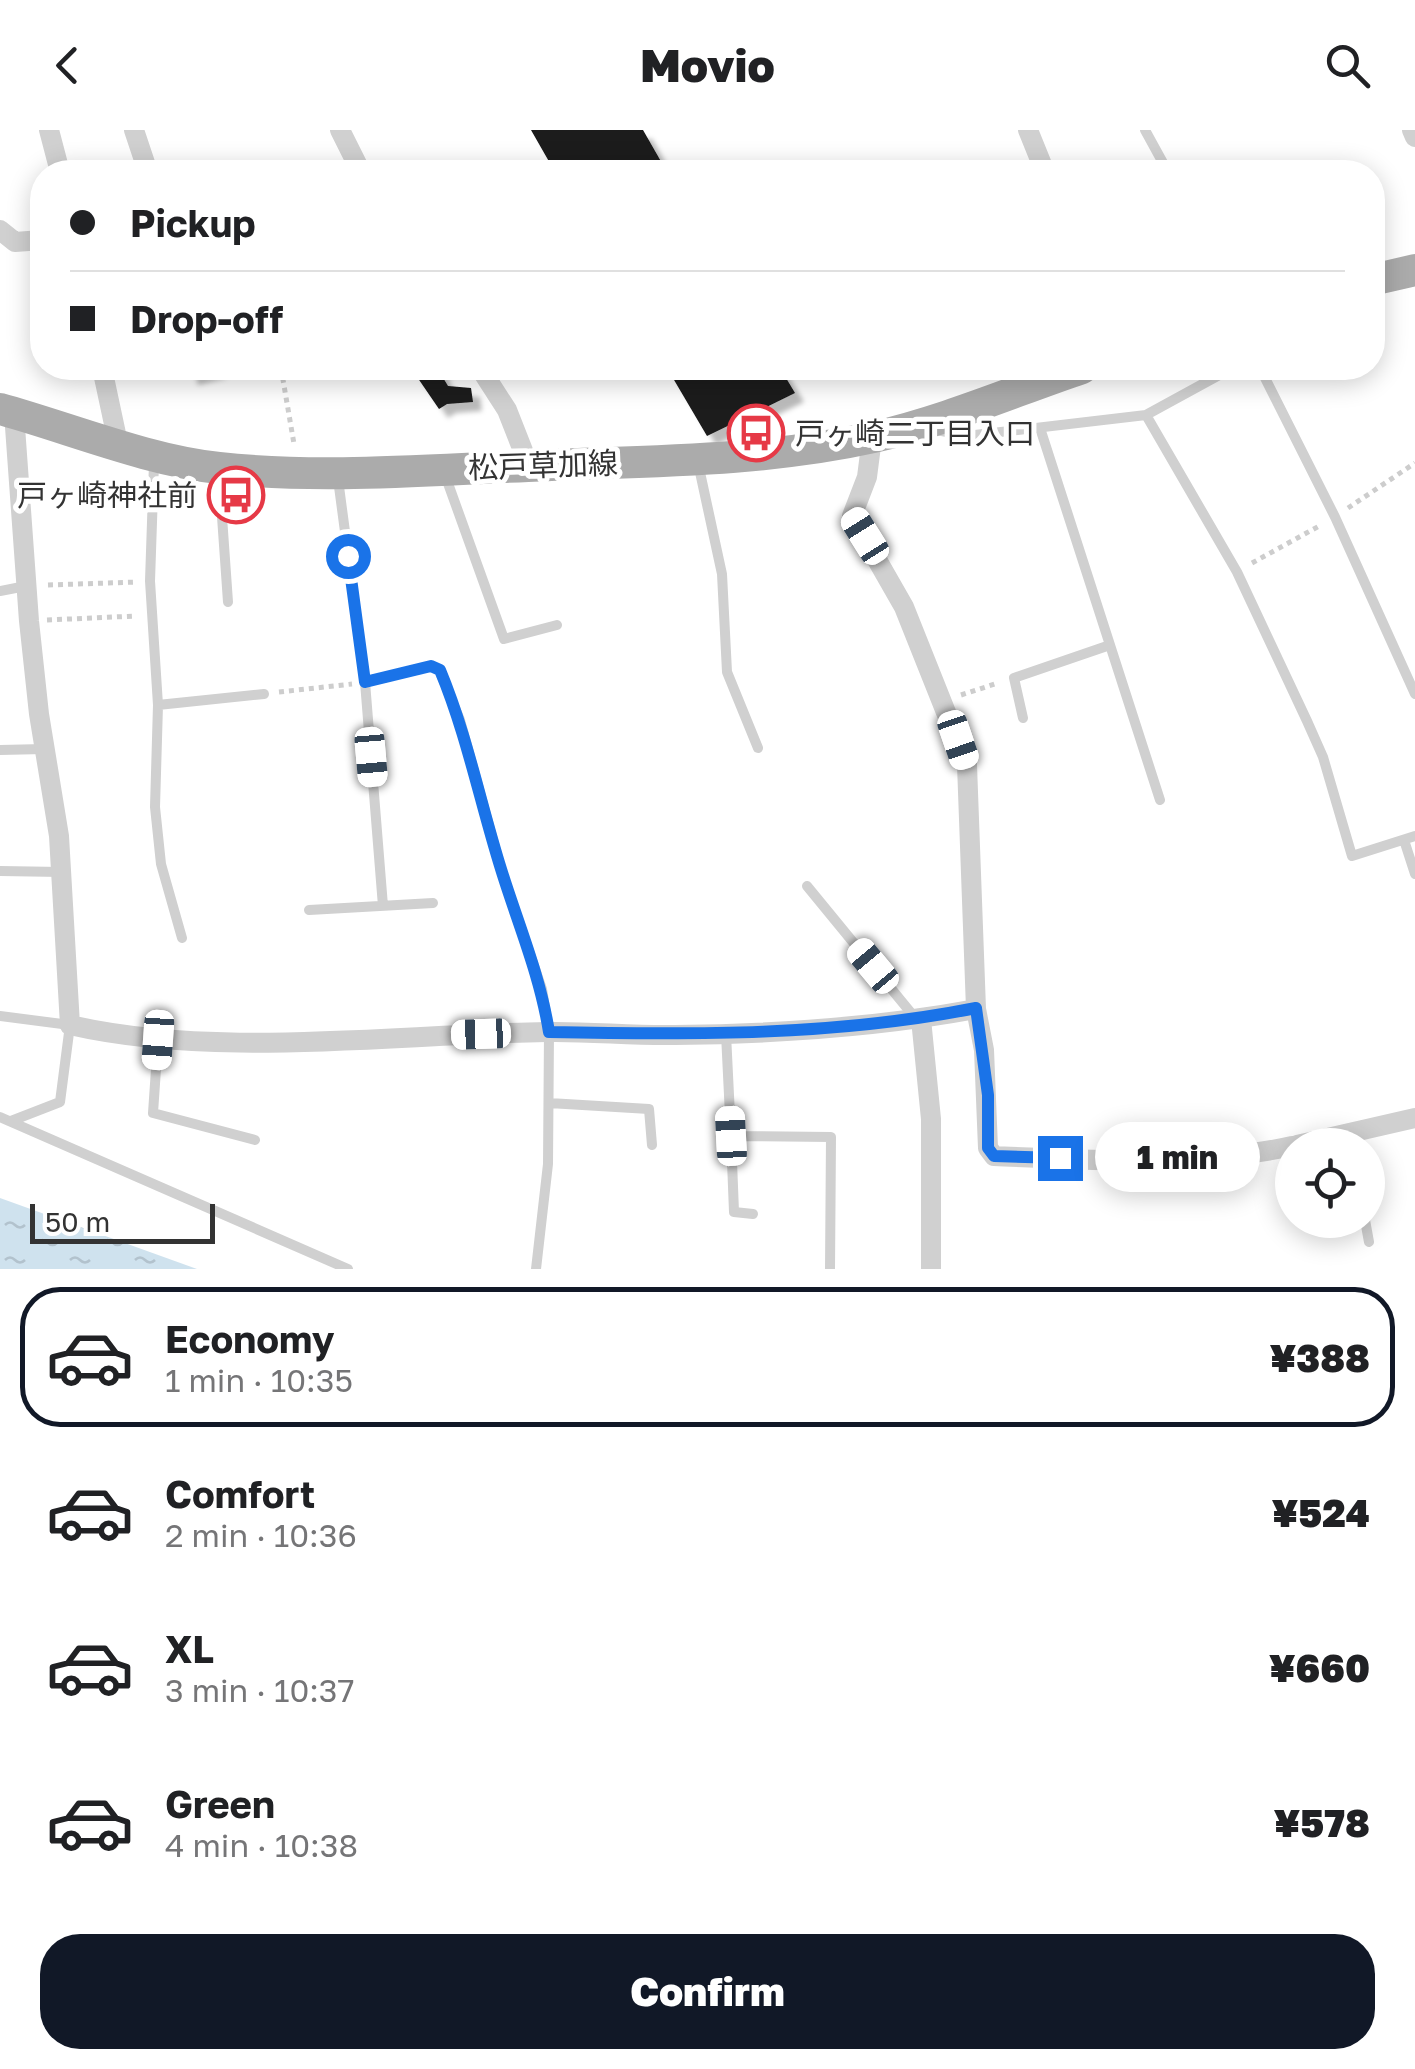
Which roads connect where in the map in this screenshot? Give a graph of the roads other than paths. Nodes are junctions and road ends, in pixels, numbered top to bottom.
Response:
1 (49, 130) edge
2 (134, 130) edge
3 (340, 130) edge
4 (1145, 130) edge
5 (1412, 130) edge
6 (1031, 131) edge
7 (1415, 137) edge
8 (57, 160) edge
9 (144, 160) edge
10 (354, 160) edge
11 (1041, 160) edge
12 (1161, 160) edge
13 (0, 230) edge
14 (30, 241) edge
15 (1415, 270) edge
16 (1385, 277) edge
17 (105, 380) edge
18 (487, 380) edge
19 (1048, 380) edge
20 (1210, 380) edge
21 (1266, 380) edge
22 (7, 411) edge
23 (1146, 415) junction
24 (919, 426) junction
25 (1040, 428) junction
26 (872, 438) junction
27 (118, 443) junction
28 (154, 454) junction
29 (697, 459) junction
30 (529, 466) junction
31 (218, 468) junction
32 (443, 469) junction
33 (337, 473) junction
34 (27, 586) junction
35 (0, 591) edge
36 (228, 602) dead end
37 (557, 624) dead end
38 (1110, 646) junction
39 (365, 682) junction
40 (264, 694) road end
41 (1415, 694) edge
42 (158, 705) junction
43 (1023, 718) dead end
44 (758, 748) dead end
45 (44, 749) junction
46 (0, 750) edge
47 (1160, 800) dead end
48 (1409, 838) edge
49 (0, 871) edge
50 (62, 872) junction
51 (1415, 874) edge
52 (807, 886) dead end
53 (433, 903) dead end
54 (383, 906) junction
55 (309, 910) dead end
56 (182, 938) dead end
57 (976, 1008) junction
58 (0, 1016) edge
59 (919, 1019) junction
60 (70, 1025) junction
61 (549, 1032) junction
62 (726, 1034) junction
63 (158, 1040) junction
64 (549, 1104) junction
65 (1415, 1118) edge
66 (6, 1119) edge
67 (1385, 1128) edge
68 (731, 1136) junction
69 (254, 1140) dead end
70 (652, 1145) dead end
71 (1275, 1150) edge
72 (753, 1214) dead end
73 (1368, 1238) edge
74 (1369, 1242) dead end
75 (348, 1269) edge
76 (536, 1269) edge
77 (830, 1269) edge
78 (931, 1269) edge

1 - 8 street
2 - 9 street
3 - 10 street
4 - 12 lane
5 - 7 street
6 - 11 street
13 - 14 street
15 - 16 main road
17 - 27 street
18 - 30 street
19 - 24 main road, 松戸草加線
20 - 23 lane
21 - 41 lane
22 - 27 main road, 松戸草加線
22 - 34 street
23 - 25 lane
23 - 48 lane
24 - 25 lane
24 - 26 main road, 松戸草加線
25 - 38 lane
26 - 29 main road, 松戸草加線
26 - 57 street
27 - 28 main road, 松戸草加線
28 - 31 main road, 松戸草加線
28 - 42 lane
29 - 30 main road, 松戸草加線
29 - 44 lane
30 - 32 main road, 松戸草加線
31 - 33 main road, 松戸草加線
31 - 36 lane
32 - 33 main road, 松戸草加線
32 - 37 lane
33 - 39 lane
34 - 35 lane
34 - 45 street
38 - 43 lane
38 - 47 lane
39 - 54 lane
39 - 61 lane
40 - 42 lane
42 - 56 lane
45 - 46 lane
45 - 50 street
48 - 51 lane
49 - 50 lane
50 - 60 street
52 - 59 lane
53 - 54 lane
54 - 55 lane
57 - 59 street
57 - 71 street
58 - 60 lane
59 - 62 street
59 - 78 street
60 - 63 street
60 - 66 lane
61 - 62 street
61 - 63 street
61 - 64 lane
62 - 68 lane
63 - 69 lane
64 - 70 lane
64 - 76 lane
65 - 67 street
66 - 75 lane
68 - 72 lane
68 - 77 lane
73 - 74 lane

